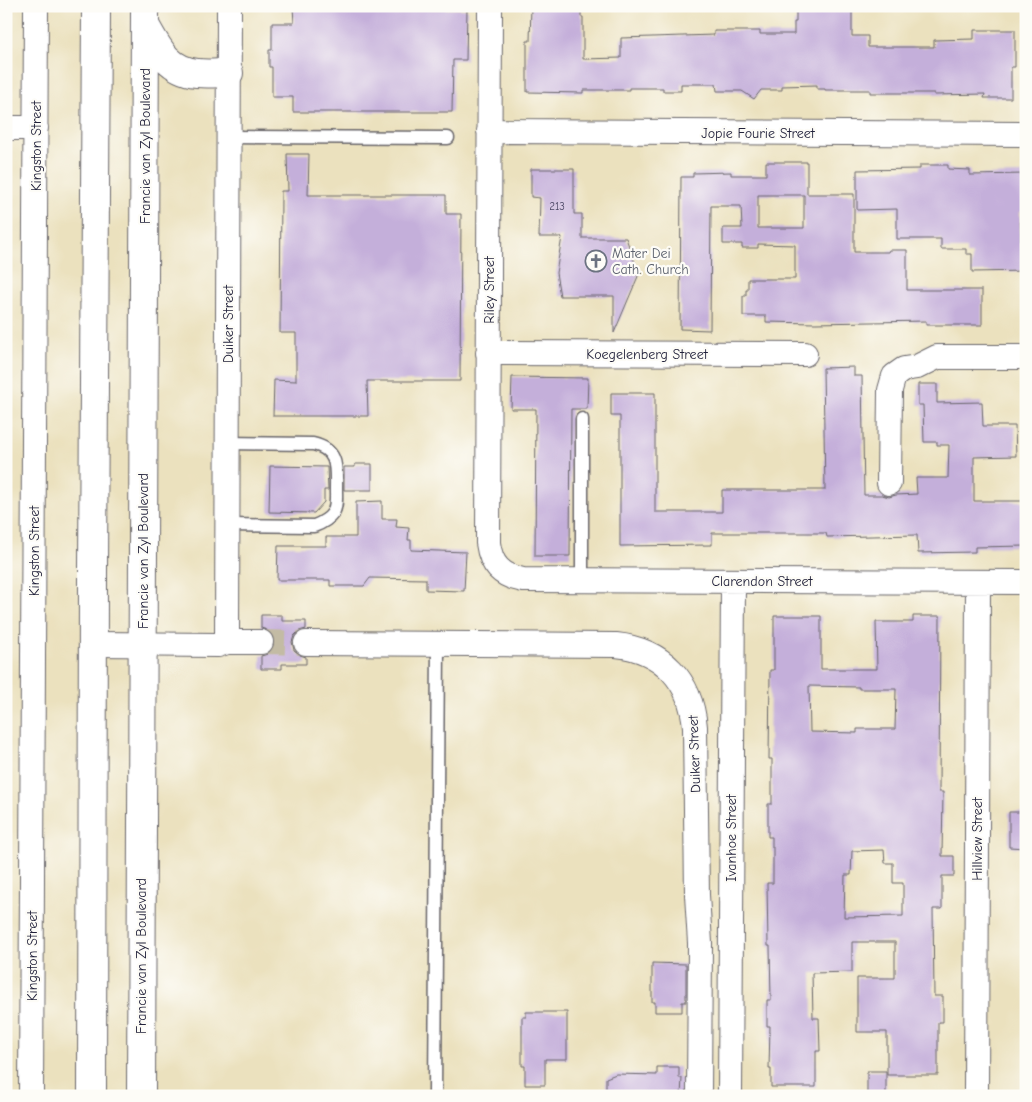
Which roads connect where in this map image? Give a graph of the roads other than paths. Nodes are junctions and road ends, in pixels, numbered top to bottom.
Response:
1 (36, 6) edge
2 (96, 6) edge
3 (228, 6) edge
4 (490, 6) edge
5 (145, 16) edge
6 (228, 73) junction
7 (6, 128) edge
8 (36, 128) junction
9 (490, 131) junction
10 (1026, 134) edge
11 (229, 136) junction
12 (448, 138) dead end
13 (488, 353) junction
14 (805, 354) dead end
15 (1026, 357) edge
16 (582, 419) dead end
17 (228, 443) junction
18 (889, 483) dead end
19 (227, 525) junction
20 (500, 570) joint
21 (582, 580) junction
22 (732, 581) junction
23 (978, 582) junction
24 (1026, 582) edge
25 (227, 642) junction
26 (261, 642) tunnel mouth
27 (306, 643) tunnel mouth
28 (93, 644) junction
29 (438, 644) junction
30 (143, 645) junction
31 (31, 1096) edge
32 (92, 1096) edge
33 (141, 1096) edge
34 (435, 1096) edge
35 (699, 1096) edge
36 (730, 1096) edge
37 (976, 1096) edge

1 - 8 street, Kingston Street
2 - 28 main road
3 - 6 street, Duiker Street
4 - 9 street, Riley Street
5 - 6 main road
5 - 30 main road, Francie van Zyl Boulevard
6 - 11 street, Duiker Street
7 - 8 street
8 - 31 street, Kingston Street
9 - 10 street, Jopie Fourie Street
9 - 13 street, Riley Street
11 - 12 lane
11 - 17 street, Duiker Street
13 - 14 street, Koegelenberg Street
13 - 20 street, Riley Street
15 - 18 street
16 - 21 lane
17 - 19 street, Duiker Street
17 - 19 lane
19 - 25 street, Duiker Street
20 - 21 street, Clarendon Street
21 - 22 street, Clarendon Street
22 - 23 street, Clarendon Street
22 - 36 street, Ivanhoe Street
23 - 24 street, Clarendon Street
23 - 37 street, Hillview Street
25 - 26 street
25 - 30 street
27 - 29 street, Duiker Street
28 - 30 street
28 - 32 main road
29 - 34 lane
29 - 35 street, Duiker Street
30 - 33 main road, Francie van Zyl Boulevard

